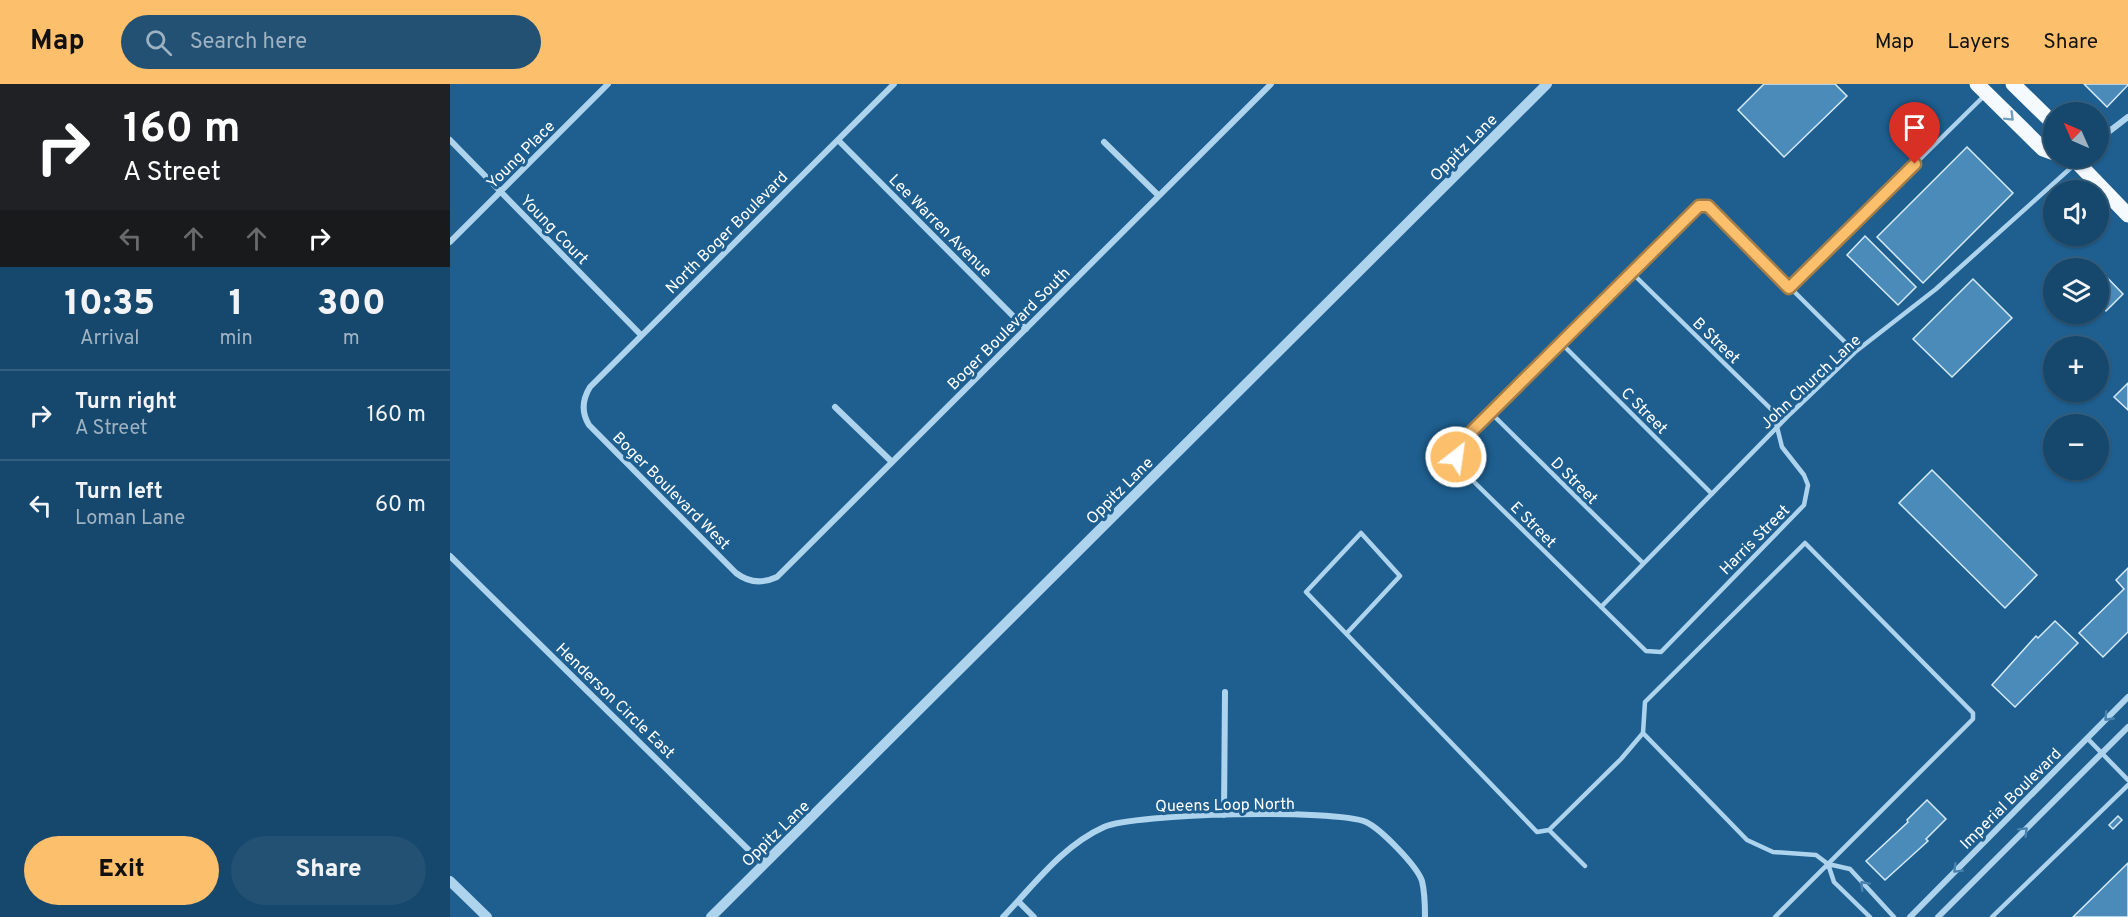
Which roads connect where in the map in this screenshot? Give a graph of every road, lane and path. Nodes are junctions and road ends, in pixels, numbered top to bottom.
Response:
1 (608, 84) edge
2 (894, 84) edge
3 (1271, 84) edge
4 (1547, 84) edge
5 (2013, 84) edge
6 (1982, 89) edge
7 (2043, 113) edge
8 (2128, 117) edge
9 (2109, 132) edge
10 (450, 140) edge
11 (838, 140) junction
12 (1104, 142) dead end
13 (2043, 149) edge
14 (2064, 168) edge
15 (2082, 168) edge
16 (501, 192) junction
17 (1159, 196) junction
18 (2128, 215) edge
19 (450, 242) edge
20 (1631, 272) junction
21 (1789, 288) junction
22 (1026, 329) junction
23 (642, 335) junction
24 (1561, 343) junction
25 (1855, 352) junction
26 (583, 403) joint
27 (835, 407) dead end
28 (1491, 414) junction
29 (1778, 429) junction
30 (892, 462) junction
31 (1712, 494) junction
32 (450, 556) edge
33 (1643, 563) junction
34 (758, 582) joint
35 (1601, 607) junction
36 (1347, 633) junction
37 (1661, 652) joint
38 (1225, 692) dead end
39 (2128, 697) edge
40 (2128, 727) edge
41 (1643, 733) junction
42 (2087, 738) junction
43 (2102, 754) junction
44 (2128, 780) edge
45 (2128, 785) edge
46 (1224, 815) junction
47 (1549, 830) junction
48 (1828, 864) junction
49 (764, 865) junction
50 (1585, 866) dead end
51 (450, 881) edge
52 (1018, 901) junction
53 (487, 917) edge
54 (711, 917) edge
55 (1003, 917) edge
56 (1034, 917) edge
57 (1425, 917) edge
58 (1775, 917) edge
59 (1870, 917) edge
60 (1894, 917) edge
61 (1910, 917) edge
62 (1938, 917) edge
63 (1992, 917) edge

1 - 16 street, Young Place
2 - 11 street, North Boger Boulevard
3 - 17 street, Boger Boulevard South
4 - 49 street, Oppitz Lane
5 - 7 main road
6 -> 13 main road
6 - 21 lane
8 - 9 street
10 - 16 street, Young Court
11 - 22 street, Lee Warren Avenue
11 - 23 street, North Boger Boulevard
12 - 17 street
14 - 25 lane, John Church Lane
15 - 18 main road
16 - 19 street, Young Place
16 - 23 street, Young Court
17 - 22 street, Boger Boulevard South
20 - 21 lane
20 - 24 lane
20 - 29 lane, B Street
21 - 25 lane
22 - 30 street, Boger Boulevard South
23 - 26 street, North Boger Boulevard
24 - 28 lane
24 - 31 lane, C Street
25 - 29 lane, John Church Lane
26 - 34 street, Boger Boulevard West
27 - 30 street
28 - 33 lane, D Street
28 - 35 lane, E Street
29 - 31 lane, John Church Lane
29 - 37 lane, Harris Street
30 - 34 street, Boger Boulevard South
31 - 33 lane, John Church Lane
32 - 49 street, Henderson Circle East
33 - 35 lane, John Church Lane
35 - 37 lane, E Street
36 - 36 lane
36 - 47 lane
38 - 46 street
39 -> 42 street, Imperial Boulevard
40 - 43 street, Imperial Boulevard
41 - 47 lane
41 - 48 lane
41 - 48 lane
42 - 43 lane
42 -> 61 street, Imperial Boulevard
43 - 44 lane
62 -> 43 street, Imperial Boulevard
45 - 63 lane
46 - 52 street, Queens Loop North
46 - 57 street, Queens Loop North
47 - 50 lane
48 - 58 lane
48 - 59 lane
60 -> 48 lane
49 - 54 street, Oppitz Lane
51 - 53 street
52 - 55 street, Queens Loop North
52 - 56 street

